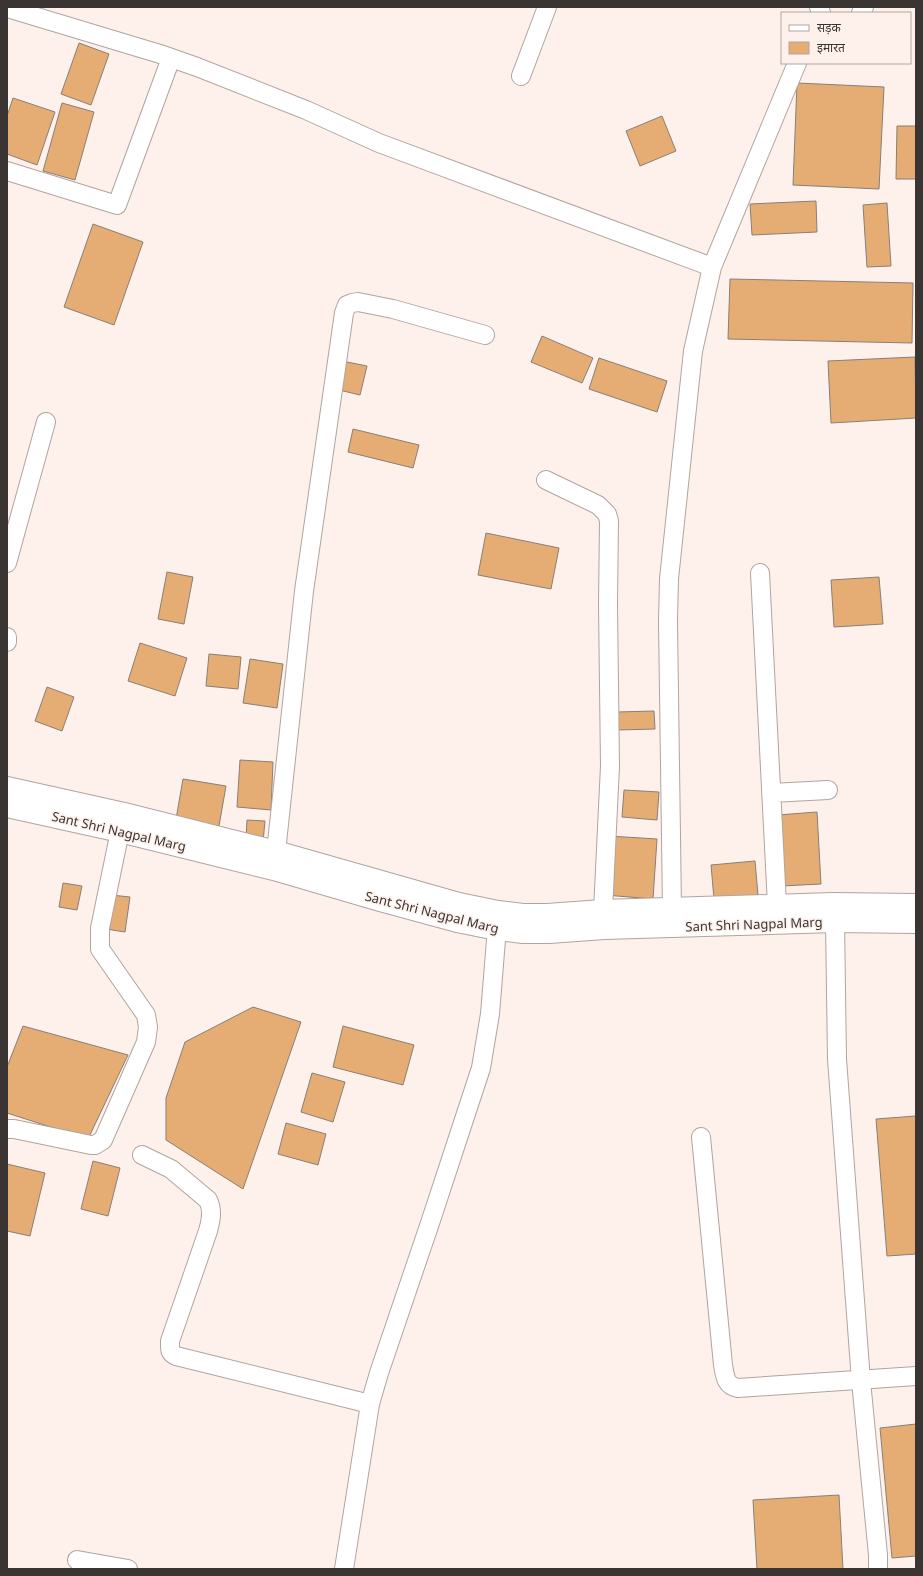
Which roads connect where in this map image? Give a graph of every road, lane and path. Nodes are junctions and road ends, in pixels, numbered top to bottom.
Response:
1 (547, 7) edge
2 (7, 8) edge
3 (171, 58) junction
4 (797, 64) edge
5 (521, 76) dead end
6 (7, 171) edge
7 (712, 267) junction
8 (485, 335) dead end
9 (46, 422) dead end
10 (546, 480) dead end
11 (7, 563) edge
12 (760, 573) dead end
13 (7, 637) edge
14 (7, 642) edge
15 (7, 788) edge
16 (828, 790) dead end
17 (772, 793) junction
18 (7, 806) edge
19 (120, 831) junction
20 (276, 852) junction
21 (777, 905) junction
22 (916, 905) edge
23 (672, 909) junction
24 (603, 911) junction
25 (498, 921) junction
26 (835, 921) junction
27 (916, 922) edge
28 (7, 1130) edge
29 (701, 1137) dead end
30 (142, 1155) dead end
31 (916, 1376) edge
32 (862, 1381) junction
33 (370, 1404) junction
34 (77, 1560) dead end
35 (128, 1569) edge
36 (344, 1569) edge
37 (878, 1569) edge

1 - 5 street
2 - 3 street
3 - 6 street
3 - 7 street
4 - 7 street
7 - 23 street
8 - 20 street
9 - 11 street
10 - 24 street
12 - 17 street
13 - 14 street
15 - 20 main road, Sant Shri Nagpal Marg
16 - 17 street
17 - 21 street
18 - 19 main road, Sant Shri Nagpal Marg
19 - 25 main road, Sant Shri Nagpal Marg
19 - 28 street
20 - 25 main road, Sant Shri Nagpal Marg
21 - 22 main road, Sant Shri Nagpal Marg
21 - 23 main road, Sant Shri Nagpal Marg
23 - 24 main road, Sant Shri Nagpal Marg
24 - 25 main road, Sant Shri Nagpal Marg
25 - 26 main road, Sant Shri Nagpal Marg
25 - 33 street
26 - 27 main road, Sant Shri Nagpal Marg
26 - 32 street
29 - 32 street
30 - 33 street
31 - 32 street
32 - 37 street
33 - 36 street
34 - 35 street

